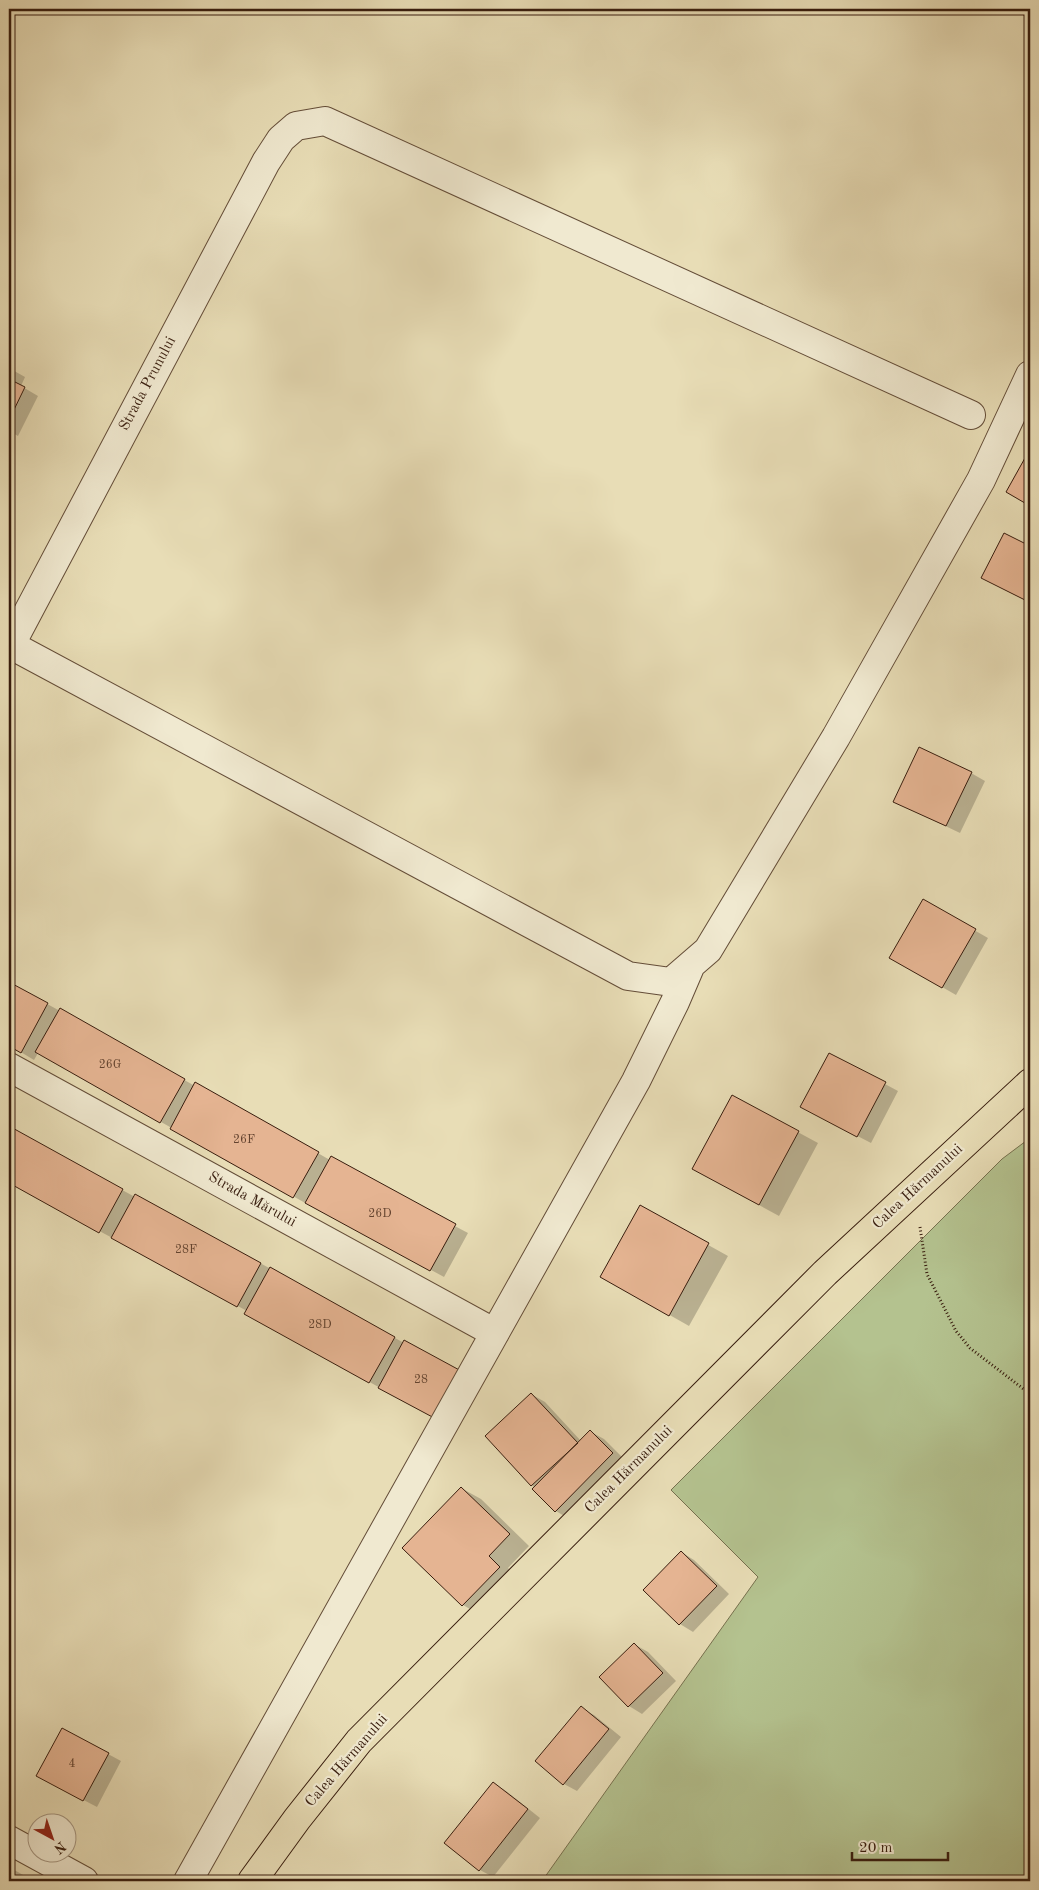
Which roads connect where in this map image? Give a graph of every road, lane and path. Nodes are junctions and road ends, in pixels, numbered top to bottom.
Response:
1 (1030, 375) edge
2 (971, 415) dead end
3 (9, 646) edge
4 (690, 965) junction
5 (9, 1067) edge
6 (1030, 1083) edge
7 (915, 1189) junction
8 (495, 1333) junction
9 (1030, 1394) edge
10 (9, 1840) edge
11 (84, 1881) edge
12 (188, 1881) edge
13 (252, 1881) edge

1 - 4 street
2 - 3 street, Strada Prunului
3 - 4 street
4 - 8 street
5 - 8 street, Strada Mărului
6 - 7 main road, Calea Hărmanului
7 - 9 path
7 - 13 main road, Calea Hărmanului
8 - 12 street
10 - 11 street

